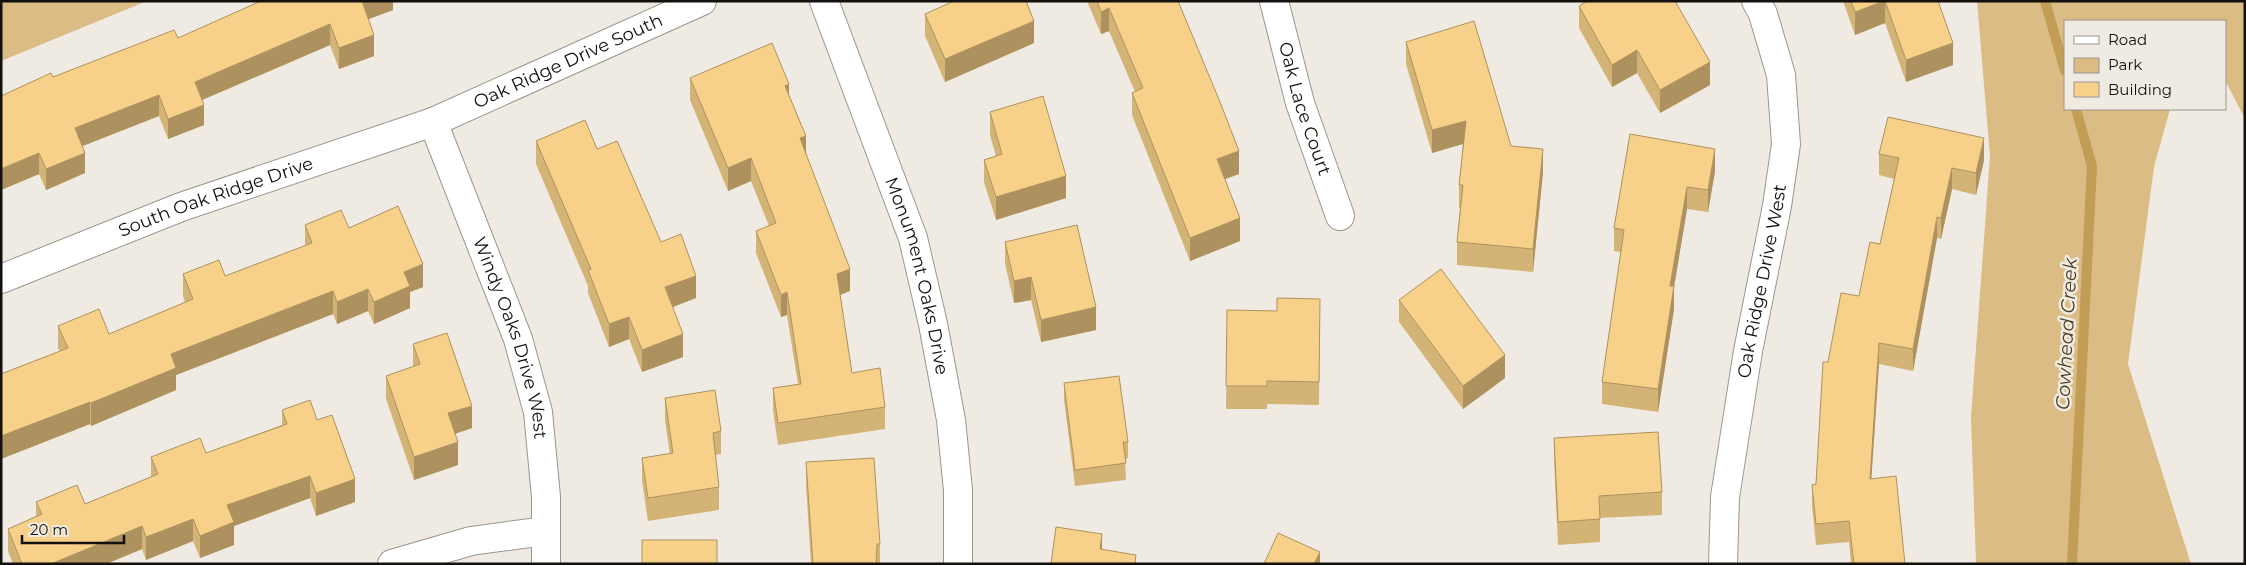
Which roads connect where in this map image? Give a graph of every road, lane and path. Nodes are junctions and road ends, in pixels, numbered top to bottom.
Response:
1 (702, 1) edge
2 (824, 1) edge
3 (1274, 1) edge
4 (1756, 1) edge
5 (433, 122) junction
6 (1340, 216) dead end
7 (1, 279) edge
8 (545, 531) junction
9 (392, 564) edge
10 (546, 564) edge
11 (958, 564) edge
12 (1723, 564) edge

1 - 5 street, Oak Ridge Drive South
2 - 11 street, Monument Oaks Drive
3 - 6 street, Oak Lace Court
4 - 12 street, Oak Ridge Drive West
5 - 7 street, South Oak Ridge Drive
5 - 8 street, Windy Oaks Drive West
8 - 9 street
8 - 10 street, Windy Oaks Drive West

